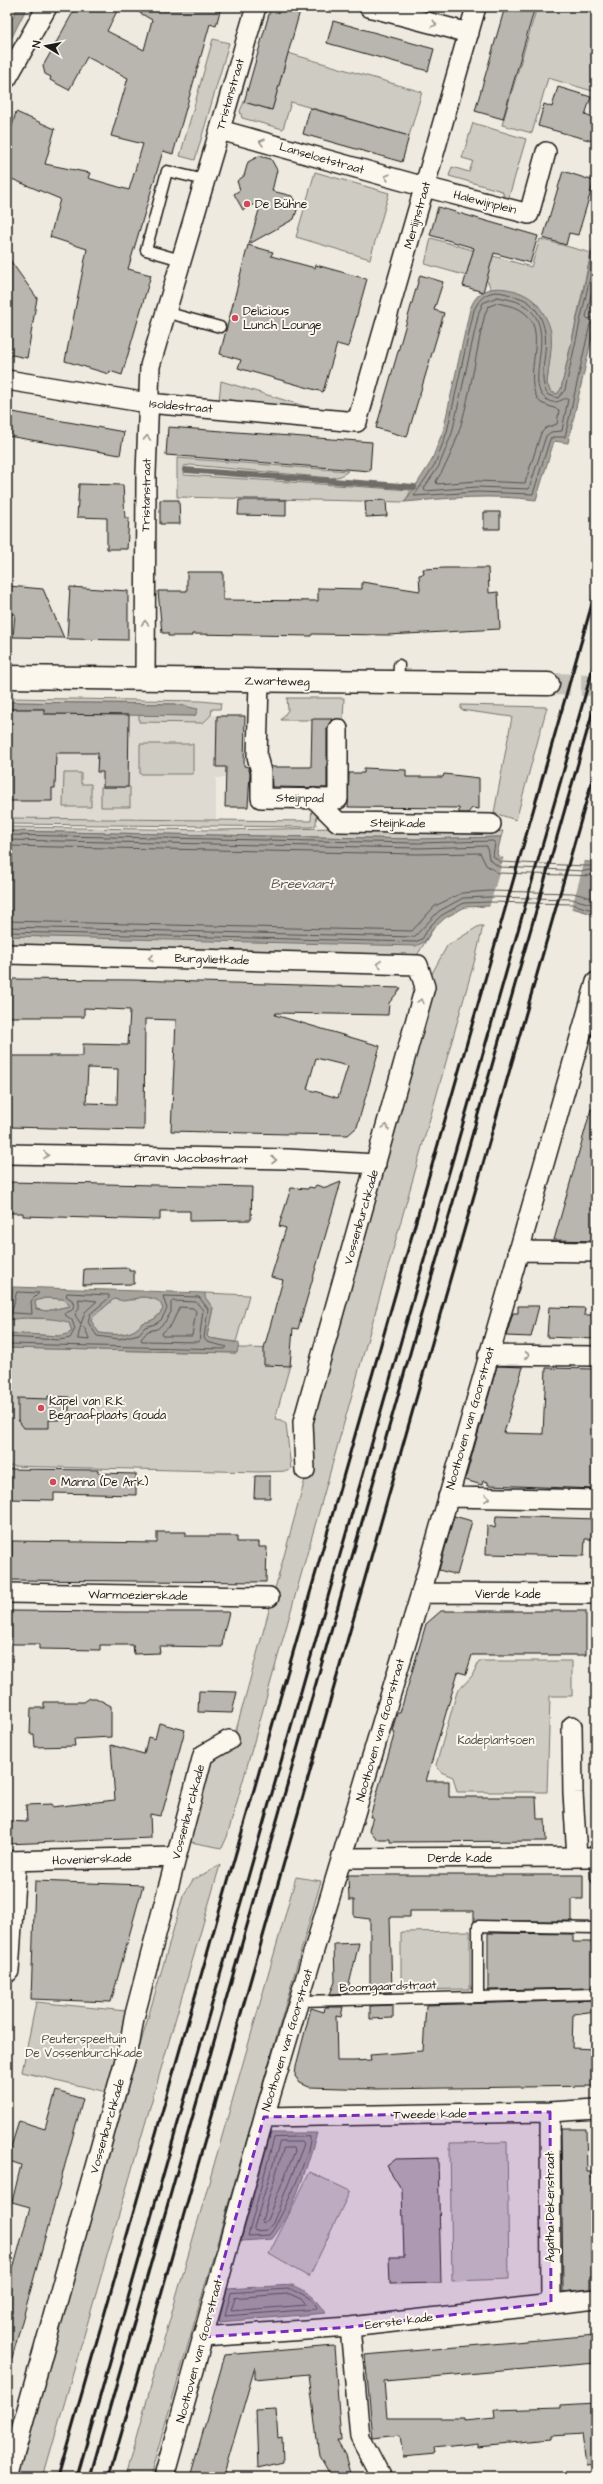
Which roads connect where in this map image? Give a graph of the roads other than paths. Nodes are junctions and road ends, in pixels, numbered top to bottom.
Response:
1 (47, 7) edge
2 (256, 7) edge
3 (369, 7) edge
4 (476, 7) edge
5 (469, 33) junction
6 (7, 78) edge
7 (220, 130) junction
8 (546, 152) dead end
9 (205, 180) junction
10 (425, 187) junction
11 (181, 260) junction
12 (166, 312) junction
13 (220, 327) dead end
14 (7, 380) edge
15 (148, 403) junction
16 (357, 422) joint
17 (145, 671) junction
18 (7, 677) edge
19 (259, 681) junction
20 (548, 684) tunnel mouth
21 (338, 729) dead end
22 (314, 798) junction
23 (491, 824) dead end
24 (7, 954) edge
25 (418, 965) joint
26 (596, 982) edge
27 (7, 1154) edge
28 (376, 1164) junction
29 (518, 1251) junction
30 (596, 1252) edge
31 (488, 1355) junction
32 (596, 1356) edge
33 (305, 1470) dead end
34 (448, 1497) junction
35 (596, 1500) edge
36 (421, 1593) junction
37 (7, 1594) edge
38 (596, 1594) edge
39 (269, 1596) dead end
40 (572, 1726) dead end
41 (229, 1740) dead end
42 (176, 1857) junction
43 (589, 1857) edge
44 (342, 1858) junction
45 (9, 1861) edge
46 (596, 1878) edge
47 (596, 1928) edge
48 (7, 1973) edge
49 (596, 1994) edge
50 (478, 1997) junction
51 (299, 2002) junction
52 (596, 2109) edge
53 (550, 2112) junction
54 (264, 2117) junction
55 (596, 2299) edge
56 (551, 2303) junction
57 (350, 2327) junction
58 (202, 2337) junction
59 (8, 2477) edge
60 (164, 2477) edge
61 (381, 2477) edge

1 - 6 street
2 - 7 street, Tristanstraat
3 -> 5 street
4 - 5 street, Merlijnstraat
5 - 10 street, Merlijnstraat
7 - 9 street, Tristanstraat
10 -> 7 street, Lanseloetstraat
8 - 10 street, Halewijnplein
9 - 11 street, Tristanstraat
9 - 11 lane
10 - 16 street, Merlijnstraat
11 - 12 street, Tristanstraat
12 - 13 lane
12 - 15 street, Tristanstraat
14 - 15 street, Isoldestraat
15 - 16 street, Isoldestraat
17 -> 15 street, Tristanstraat
17 - 18 main road, Zwarteweg
17 - 19 main road, Zwarteweg
19 - 20 main road, Zwarteweg
19 - 22 street, Steijnpad
21 - 22 street, Steijnpad
22 - 23 street, Steijnkade
25 -> 24 street, Burgvlietkade
28 -> 25 street, Vossenburchkade
26 - 29 street, Noothoven van Goorstraat
27 -> 28 street, Gravin Jacobastraat
28 - 33 street, Vossenburchkade
29 - 30 street
29 - 31 street, Noothoven van Goorstraat
31 -> 32 street
31 - 34 street, Noothoven van Goorstraat
34 -> 35 street
34 - 36 street, Noothoven van Goorstraat
36 - 38 street, Vierde kade
36 - 44 street, Noothoven van Goorstraat
37 - 39 street, Warmoezierskade
40 - 43 street
41 - 42 street, Vossenburchkade
42 - 45 street, Hovenierskade
42 - 59 street, Vossenburchkade
43 - 44 street, Derde kade
43 - 46 lane
44 - 51 street, Noothoven van Goorstraat
45 - 48 street
47 - 50 lane
49 - 50 lane, Boomgaardstraat
50 - 51 lane, Boomgaardstraat
51 - 54 street, Noothoven van Goorstraat
52 - 53 street, Tweede kade
53 - 54 street, Tweede kade
53 - 56 street, Agatha Dekenstraat
54 - 58 street, Noothoven van Goorstraat
55 - 56 street, Eerste kade
56 - 57 street, Eerste kade
57 - 58 street, Eerste kade
57 - 61 street
58 - 60 street, Noothoven van Goorstraat

